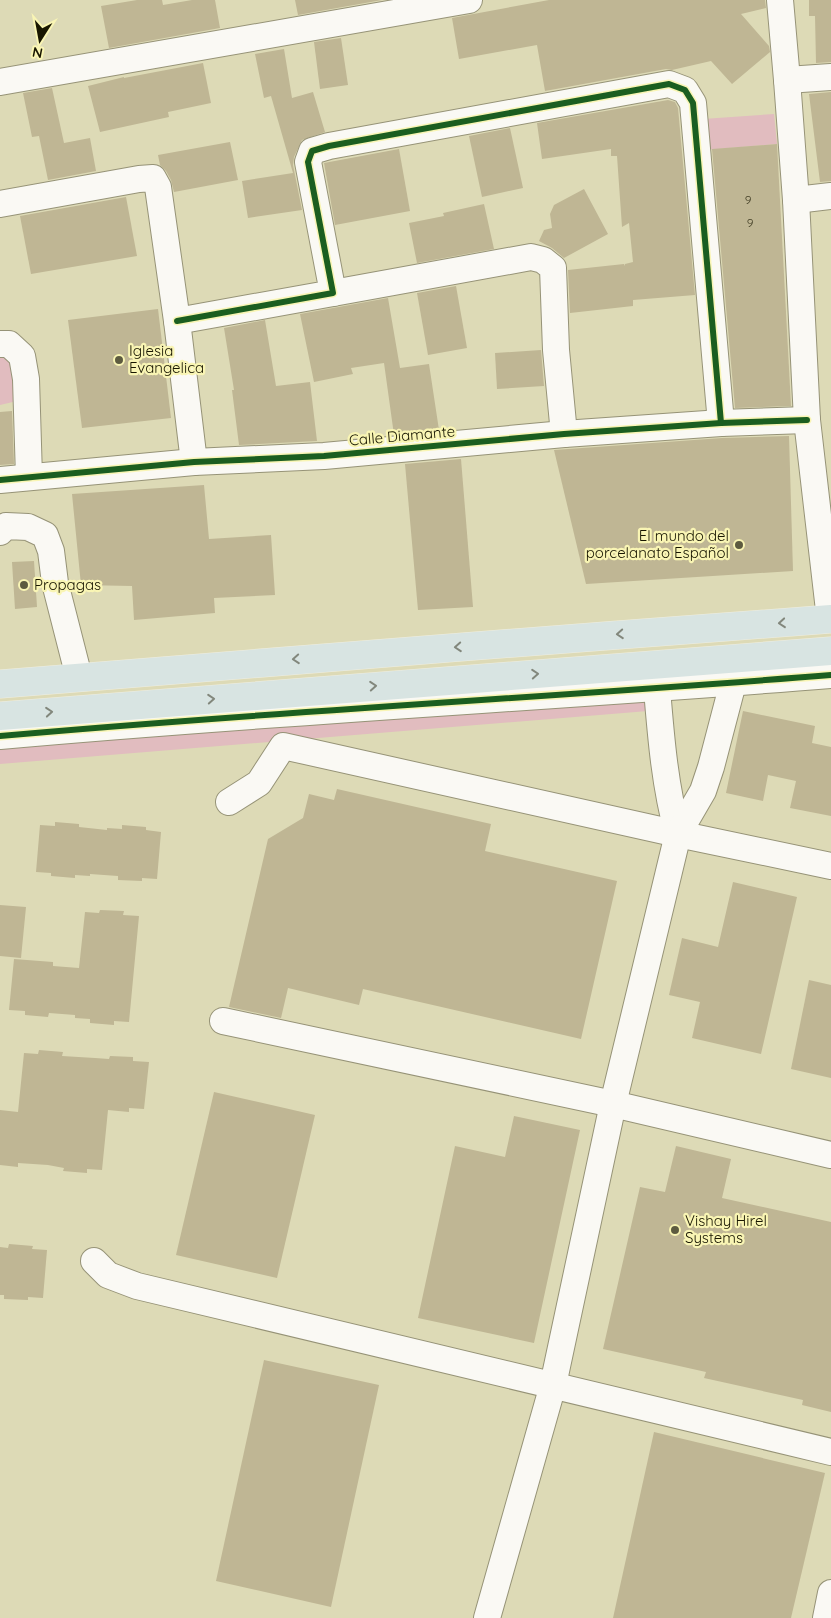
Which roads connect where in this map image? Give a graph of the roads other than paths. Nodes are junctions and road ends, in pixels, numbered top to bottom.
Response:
1 (469, 0) edge
2 (780, 0) edge
3 (831, 77) edge
4 (788, 80) junction
5 (0, 82) edge
6 (831, 196) edge
7 (796, 200) junction
8 (0, 204) edge
9 (333, 293) junction
10 (177, 321) junction
11 (0, 344) edge
12 (806, 420) junction
13 (720, 423) junction
14 (564, 434) junction
15 (194, 462) junction
16 (29, 477) junction
17 (0, 480) edge
18 (0, 532) edge
19 (830, 619) edge
20 (831, 651) edge
21 (831, 675) edge
22 (79, 677) junction
23 (733, 683) junction
24 (0, 684) edge
25 (657, 689) junction
26 (0, 716) edge
27 (0, 736) edge
28 (229, 802) dead end
29 (678, 834) junction
30 (831, 866) edge
31 (223, 1021) dead end
32 (613, 1104) junction
33 (831, 1155) edge
34 (94, 1261) dead end
35 (553, 1385) junction
36 (831, 1452) edge
37 (487, 1618) edge

1 - 5 street
2 - 4 street
3 - 4 street
4 - 7 street
6 - 7 street
7 - 12 street
8 - 10 street
9 - 10 street
9 - 13 street
9 - 14 street
10 - 15 street
11 - 16 street
12 - 13 street, Calle Diamante
12 - 19 street
13 - 14 street, Calle Diamante
14 - 15 street, Calle Diamante
15 - 16 street, Calle Diamante
16 - 17 street, Calle Diamante
18 - 22 street
19 -> 22 main road
26 -> 20 main road
21 - 23 street
22 - 24 main road
23 - 25 street
23 - 29 street
25 - 27 street
25 - 29 street
28 - 29 street
29 - 30 street
29 - 32 street
31 - 32 street
32 - 33 street
32 - 35 street
34 - 35 street
35 - 36 street
35 - 37 street

